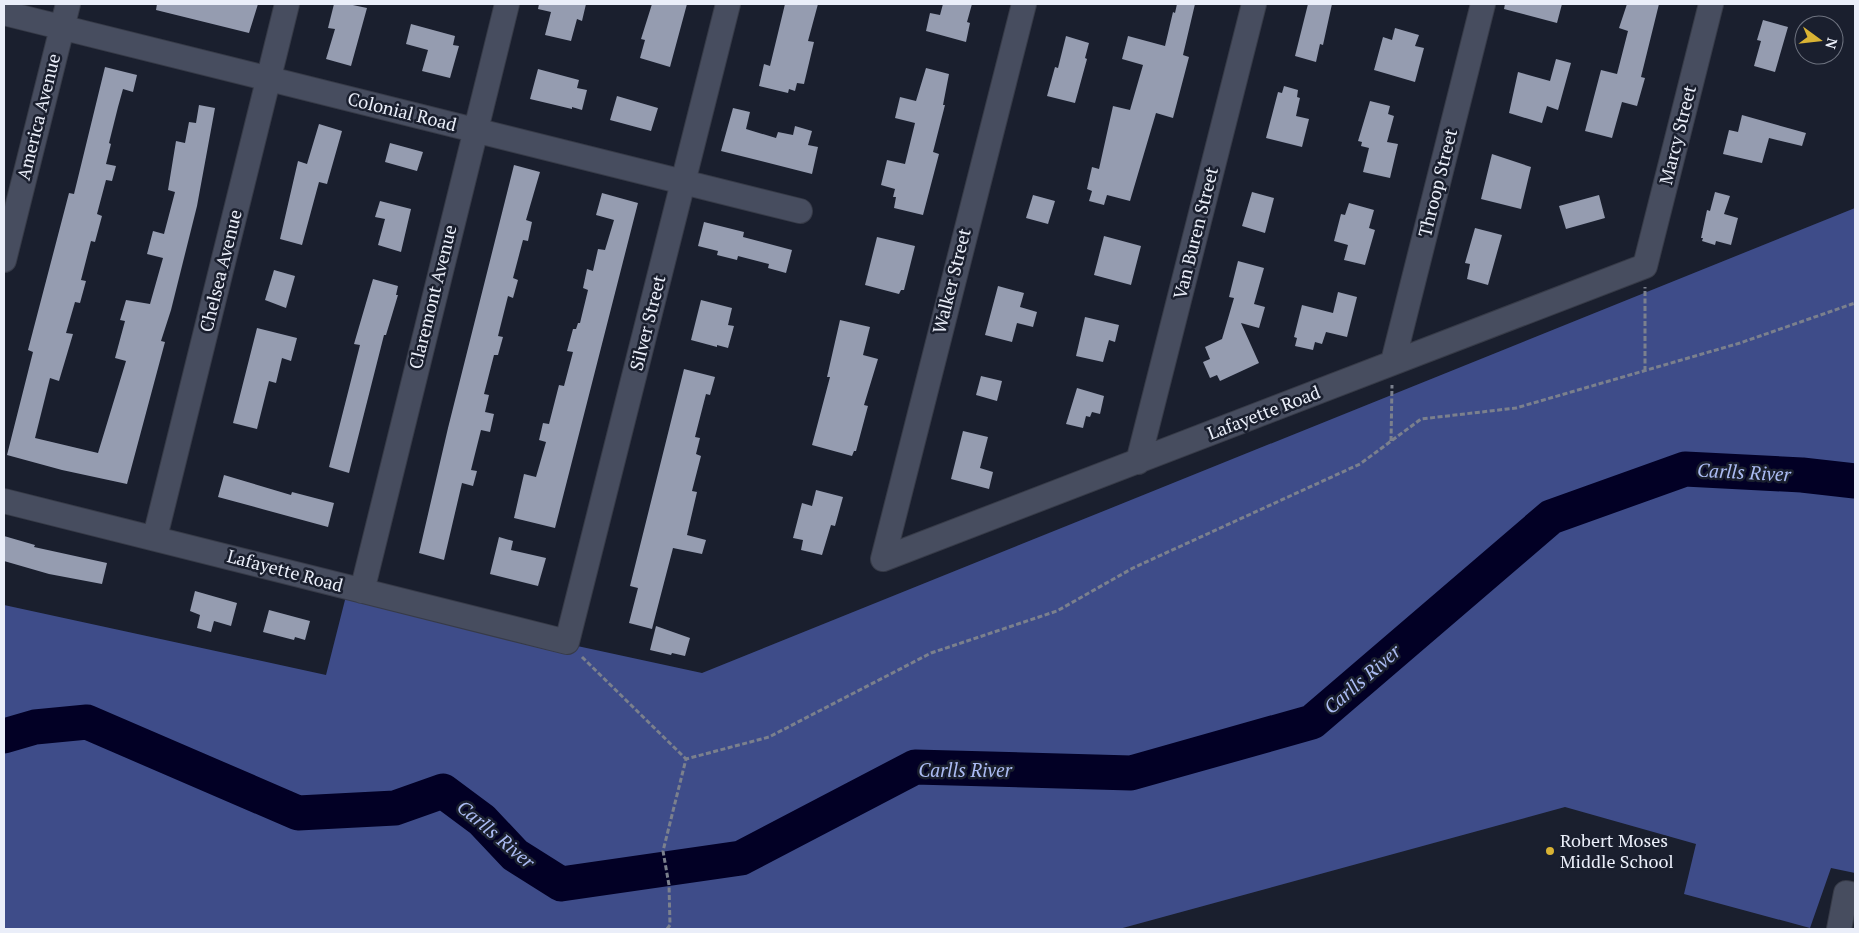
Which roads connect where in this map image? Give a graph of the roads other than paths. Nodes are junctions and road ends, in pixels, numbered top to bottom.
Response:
1 (68, 4) edge
2 (287, 4) edge
3 (507, 4) edge
4 (728, 4) edge
5 (1024, 4) edge
6 (1254, 4) edge
7 (1483, 4) edge
8 (1711, 4) edge
9 (4, 13) edge
10 (62, 27) junction
11 (268, 79) junction
12 (474, 131) junction
13 (684, 183) junction
14 (800, 211) dead end
15 (4, 260) edge
16 (1645, 266) joint
17 (1393, 362) junction
18 (1138, 462) junction
19 (4, 501) edge
20 (155, 537) junction
21 (883, 560) joint
22 (362, 591) junction
23 (567, 642) joint
24 (1851, 894) edge
25 (1839, 929) edge

1 - 10 street, America Avenue
2 - 11 street, Chelsea Avenue
3 - 12 street, Claremont Avenue
4 - 13 street, Silver Street
5 - 21 street, Walker Street
6 - 18 street, Van Buren Street
7 - 17 street, Throop Street
8 - 16 street, Marcy Street
9 - 10 street, Colonial Road
10 - 11 street, Colonial Road
10 - 15 street, America Avenue
11 - 12 street, Colonial Road
11 - 20 street, Chelsea Avenue
12 - 13 street, Colonial Road
12 - 22 street, Claremont Avenue
13 - 14 street, Colonial Road
13 - 23 street, Silver Street
16 - 17 street, Lafayette Road
17 - 18 street, Lafayette Road
18 - 21 street, Lafayette Road
19 - 20 street, Lafayette Road
20 - 22 street, Lafayette Road
22 - 23 street, Lafayette Road
24 - 25 street

